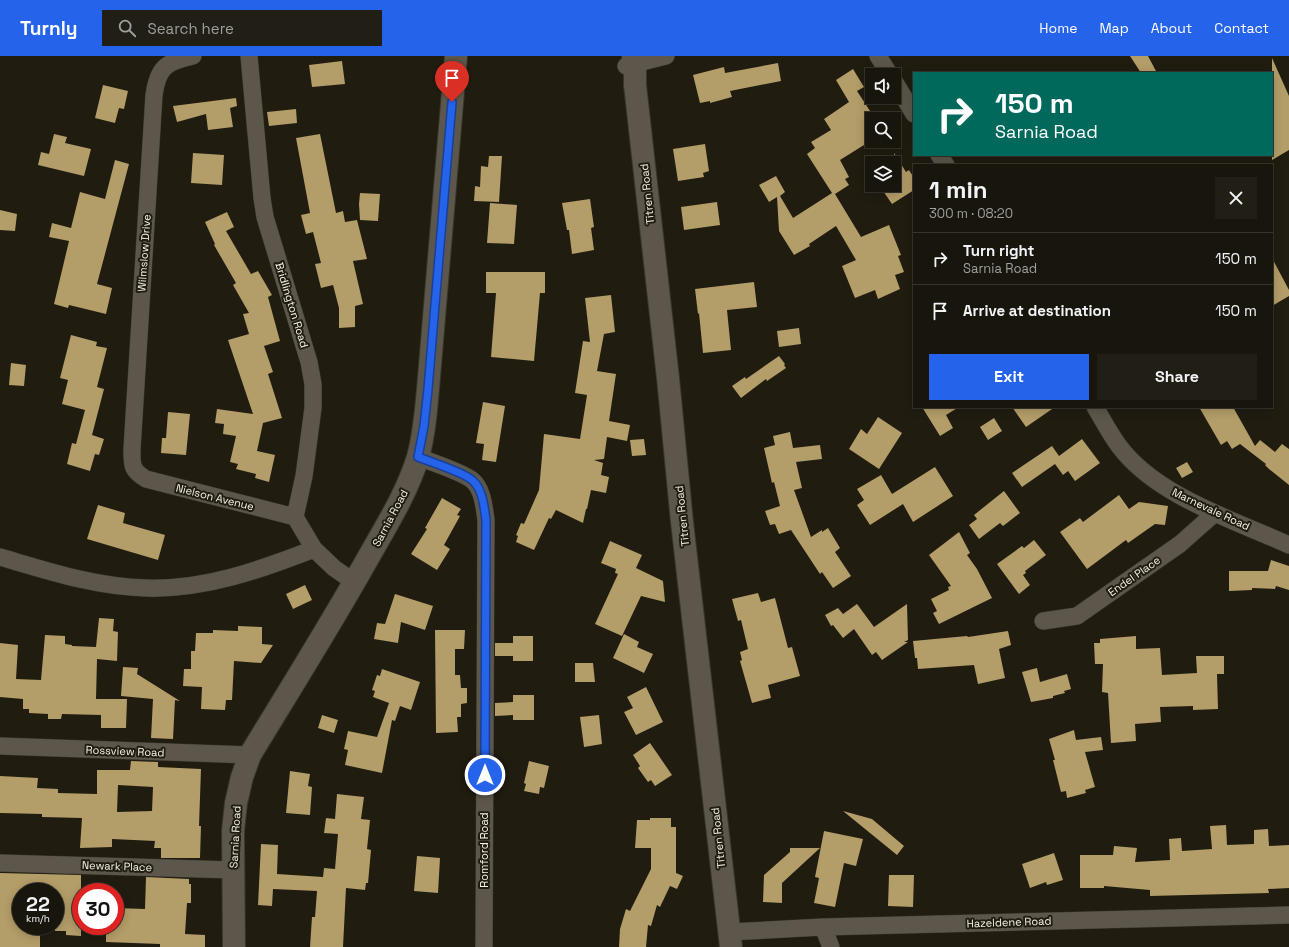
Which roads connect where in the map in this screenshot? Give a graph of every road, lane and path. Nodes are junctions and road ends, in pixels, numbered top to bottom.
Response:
1 (194, 56) edge
2 (249, 56) edge
3 (456, 56) edge
4 (666, 56) edge
5 (878, 56) edge
6 (630, 65) edge
7 (886, 68) edge
8 (901, 93) edge
9 (913, 112) edge
10 (1096, 408) edge
11 (418, 457) junction
12 (136, 473) joint
13 (1215, 513) junction
14 (295, 517) junction
15 (1289, 545) edge
16 (314, 549) junction
17 (0, 557) edge
18 (354, 582) junction
19 (1043, 621) dead end
20 (0, 746) edge
21 (250, 755) junction
22 (0, 863) edge
23 (233, 870) junction
24 (1289, 915) edge
25 (824, 927) junction
26 (730, 940) edge
27 (234, 947) edge
28 (484, 947) edge
29 (831, 947) edge

1 - 12 street, Wilmslow Drive
2 - 14 street, Bridlington Road
3 - 11 main road, Sarnia Road
4 - 6 street
5 - 7 street
6 - 26 main road, Titren Road
8 - 9 street
10 - 13 street, Marnevale Road
11 - 18 main road, Sarnia Road
11 - 28 street, Romford Road
12 - 14 street, Nielson Avenue
13 - 15 street, Marnevale Road
13 - 19 street, Endel Place
14 - 16 street
16 - 17 street
16 - 18 street
18 - 21 main road, Sarnia Road
20 - 21 street, Rossview Road
21 - 23 main road, Sarnia Road
22 - 23 street, Newark Place
23 - 27 main road, Sarnia Road
24 - 25 street, Hazeldene Road
25 - 26 street, Hazeldene Road
25 - 29 street

